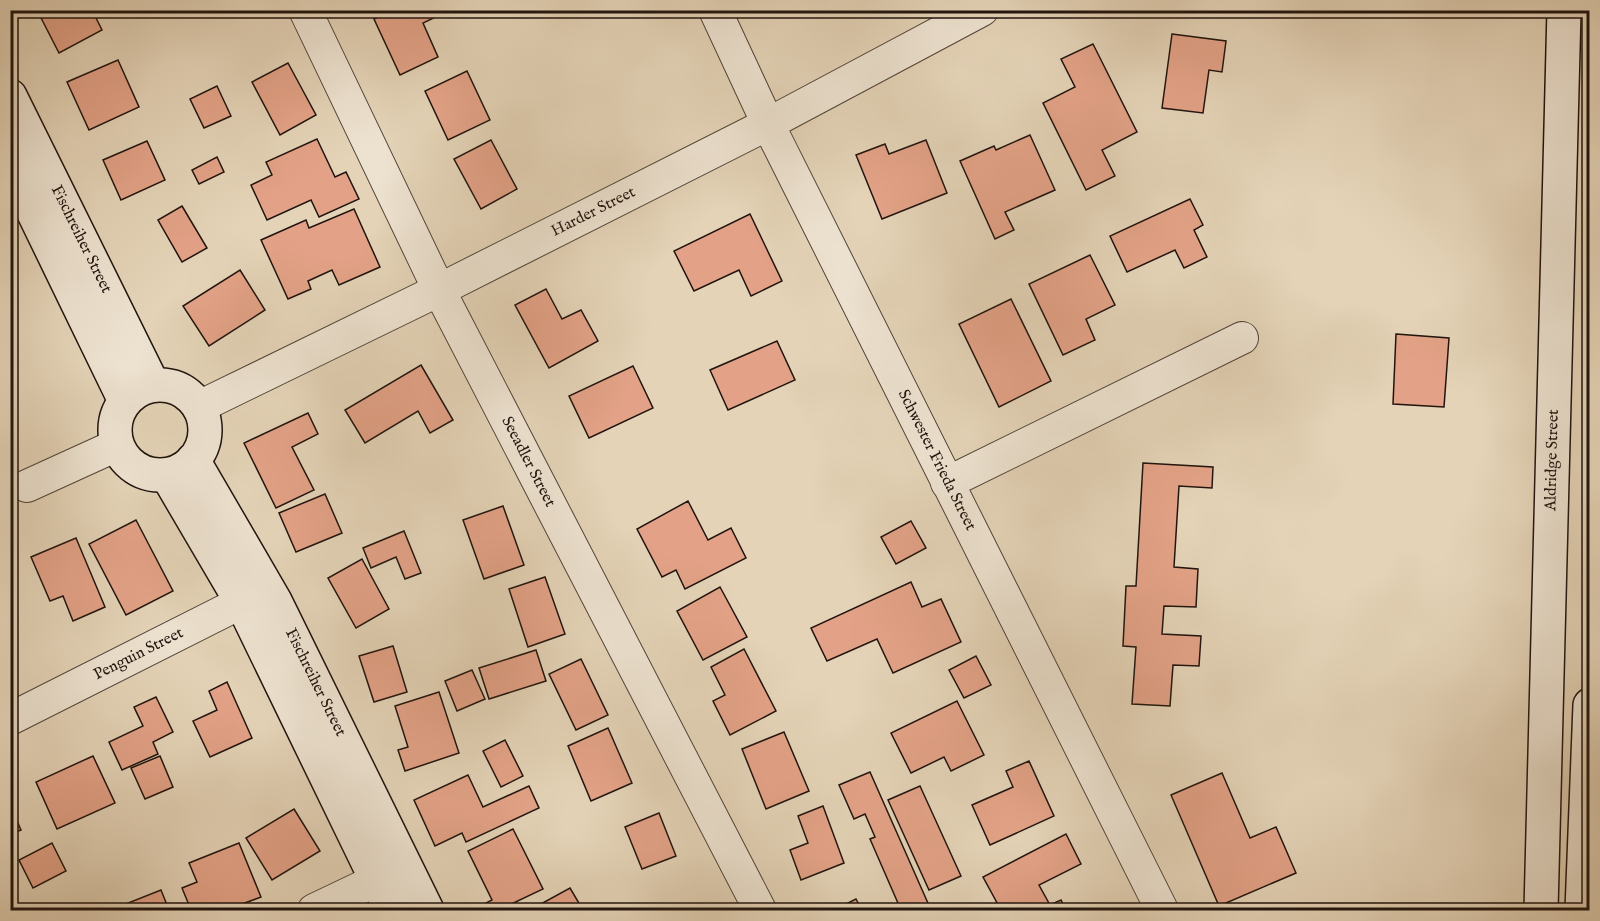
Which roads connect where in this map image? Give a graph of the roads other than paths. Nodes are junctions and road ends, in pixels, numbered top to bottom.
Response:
1 (305, 10) edge
2 (715, 10) edge
3 (982, 10) edge
4 (1564, 10) edge
5 (10, 96) edge
6 (768, 124) junction
7 (10, 164) edge
8 (439, 290) junction
9 (1242, 338) dead end
10 (139, 393) junction
11 (199, 407) junction
12 (117, 445) junction
13 (180, 468) junction
14 (948, 483) junction
15 (27, 486) dead end
16 (255, 596) junction
17 (1590, 705) edge
18 (10, 719) edge
19 (405, 867) junction
20 (375, 880) junction
21 (314, 910) edge
22 (391, 910) edge
23 (427, 910) edge
24 (760, 910) edge
25 (1162, 910) edge
26 (1541, 910) edge
27 (1582, 910) edge

1 - 8 street, Seeadler Street
2 - 6 street, Schwester Frieda Street
3 - 6 street, Harder Street
4 - 26 street, Aldridge Street
5 - 10 street, Fischreiher Street
6 - 8 street, Harder Street
6 - 14 street, Schwester Frieda Street
7 - 10 street, Fischreiher Street
8 - 11 street, Harder Street
8 - 24 street, Seeadler Street
9 - 14 street
10 - 11 street
10 - 12 street
11 - 13 street
12 - 13 street
12 - 15 street
13 - 16 street, Fischreiher Street
14 - 25 street, Schwester Frieda Street
16 - 18 street, Penguin Street
16 - 19 street, Fischreiher Street
16 - 20 street, Fischreiher Street
17 - 27 street
19 - 20 street
19 - 23 street, Fischreiher Street
20 - 21 street
20 - 22 street, Fischreiher Street

